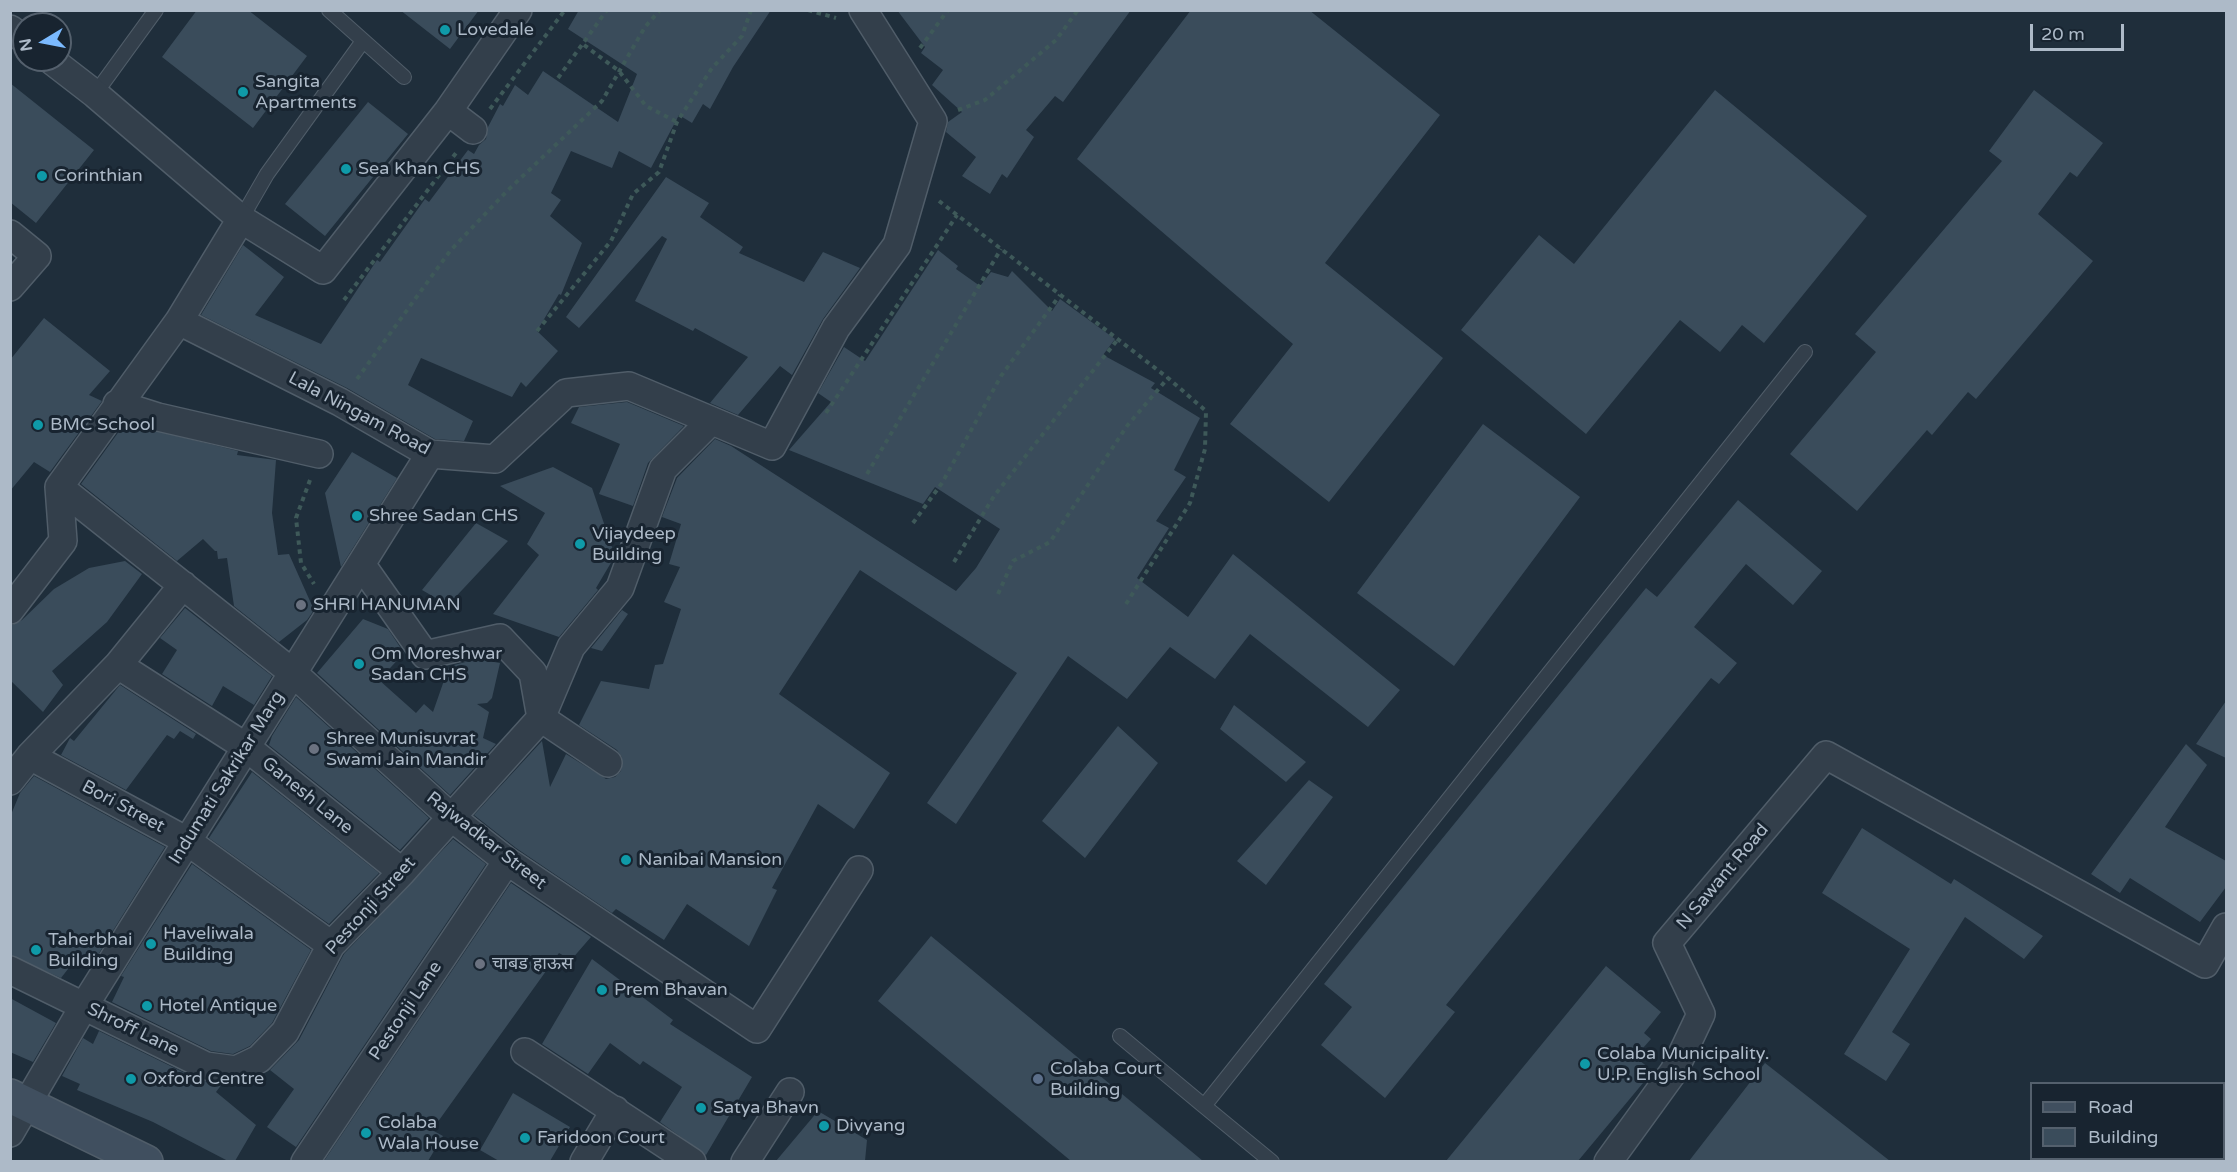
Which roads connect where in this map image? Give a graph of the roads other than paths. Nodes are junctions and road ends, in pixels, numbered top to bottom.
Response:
1 (156, 10) edge
2 (329, 10) edge
3 (518, 10) edge
4 (863, 10) edge
5 (363, 41) junction
6 (67, 72) edge
7 (404, 77) dead end
8 (95, 94) junction
9 (448, 111) junction
10 (473, 130) dead end
11 (241, 219) junction
12 (10, 234) edge
13 (10, 287) edge
14 (178, 321) junction
15 (1805, 352) dead end
16 (117, 404) junction
17 (711, 421) junction
18 (319, 454) road end
19 (430, 454) junction
20 (59, 487) junction
21 (361, 564) junction
22 (183, 585) junction
23 (10, 610) edge
24 (118, 665) junction
25 (293, 673) junction
26 (541, 718) junction
27 (246, 747) junction
28 (30, 756) junction
29 (608, 763) dead end
30 (10, 781) edge
31 (451, 817) junction
32 (187, 841) junction
33 (507, 861) junction
34 (859, 870) dead end
35 (402, 872) junction
36 (2226, 927) edge
37 (331, 945) junction
38 (10, 970) edge
39 (84, 1006) junction
40 (1120, 1036) dead end
41 (525, 1052) dead end
42 (259, 1059) joint
43 (790, 1092) dead end
44 (19, 1100) edge
45 (1204, 1106) junction
46 (615, 1110) junction
47 (10, 1133) edge
48 (146, 1161) edge
49 (304, 1161) edge
50 (584, 1161) edge
51 (692, 1161) edge
52 (745, 1161) edge
53 (1272, 1161) edge
54 (1608, 1161) edge

1 - 8 lane
2 - 5 lane
3 - 9 street
4 - 17 street, Lala Ningam Road
5 - 7 lane
5 - 11 lane
6 - 8 street
8 - 11 street
9 - 10 street
9 - 11 street
11 - 14 street
12 - 13 street
14 - 16 street
14 - 19 street, Lala Ningam Road
15 - 45 lane
16 - 18 street
16 - 20 street
17 - 19 street, Lala Ningam Road
17 - 26 street, Pestonji Street
19 - 21 street, Indumati Sakrikar Marg
20 - 22 street, Rajwadkar Street
20 - 23 street
21 - 25 street, Indumati Sakrikar Marg
21 - 26 street
22 - 24 street
22 - 25 street, Rajwadkar Street
24 - 27 street, Ganesh Lane
24 - 28 street
25 - 27 street, Indumati Sakrikar Marg
25 - 31 street, Rajwadkar Street
26 - 29 street
26 - 31 street, Pestonji Street
27 - 32 street, Indumati Sakrikar Marg
27 - 35 street, Ganesh Lane
28 - 30 street
28 - 32 street, Bori Street
31 - 33 street, Rajwadkar Street
31 - 35 street, Pestonji Street
32 - 37 street, Bori Street
32 - 39 street, Indumati Sakrikar Marg
33 - 34 street, Rajwadkar Street
33 - 49 street, Pestonji Lane
35 - 37 street, Pestonji Street
36 - 54 street, N Sawant Road
37 - 42 street, Pestonji Street
38 - 39 street, Shroff Lane
39 - 42 street, Shroff Lane
39 - 44 street, Indumati Sakrikar Marg
40 - 45 lane
41 - 46 street
43 - 52 street
44 - 47 street, Indumati Sakrikar Marg
44 - 48 main road
45 - 53 lane
46 - 50 street
46 - 51 street

